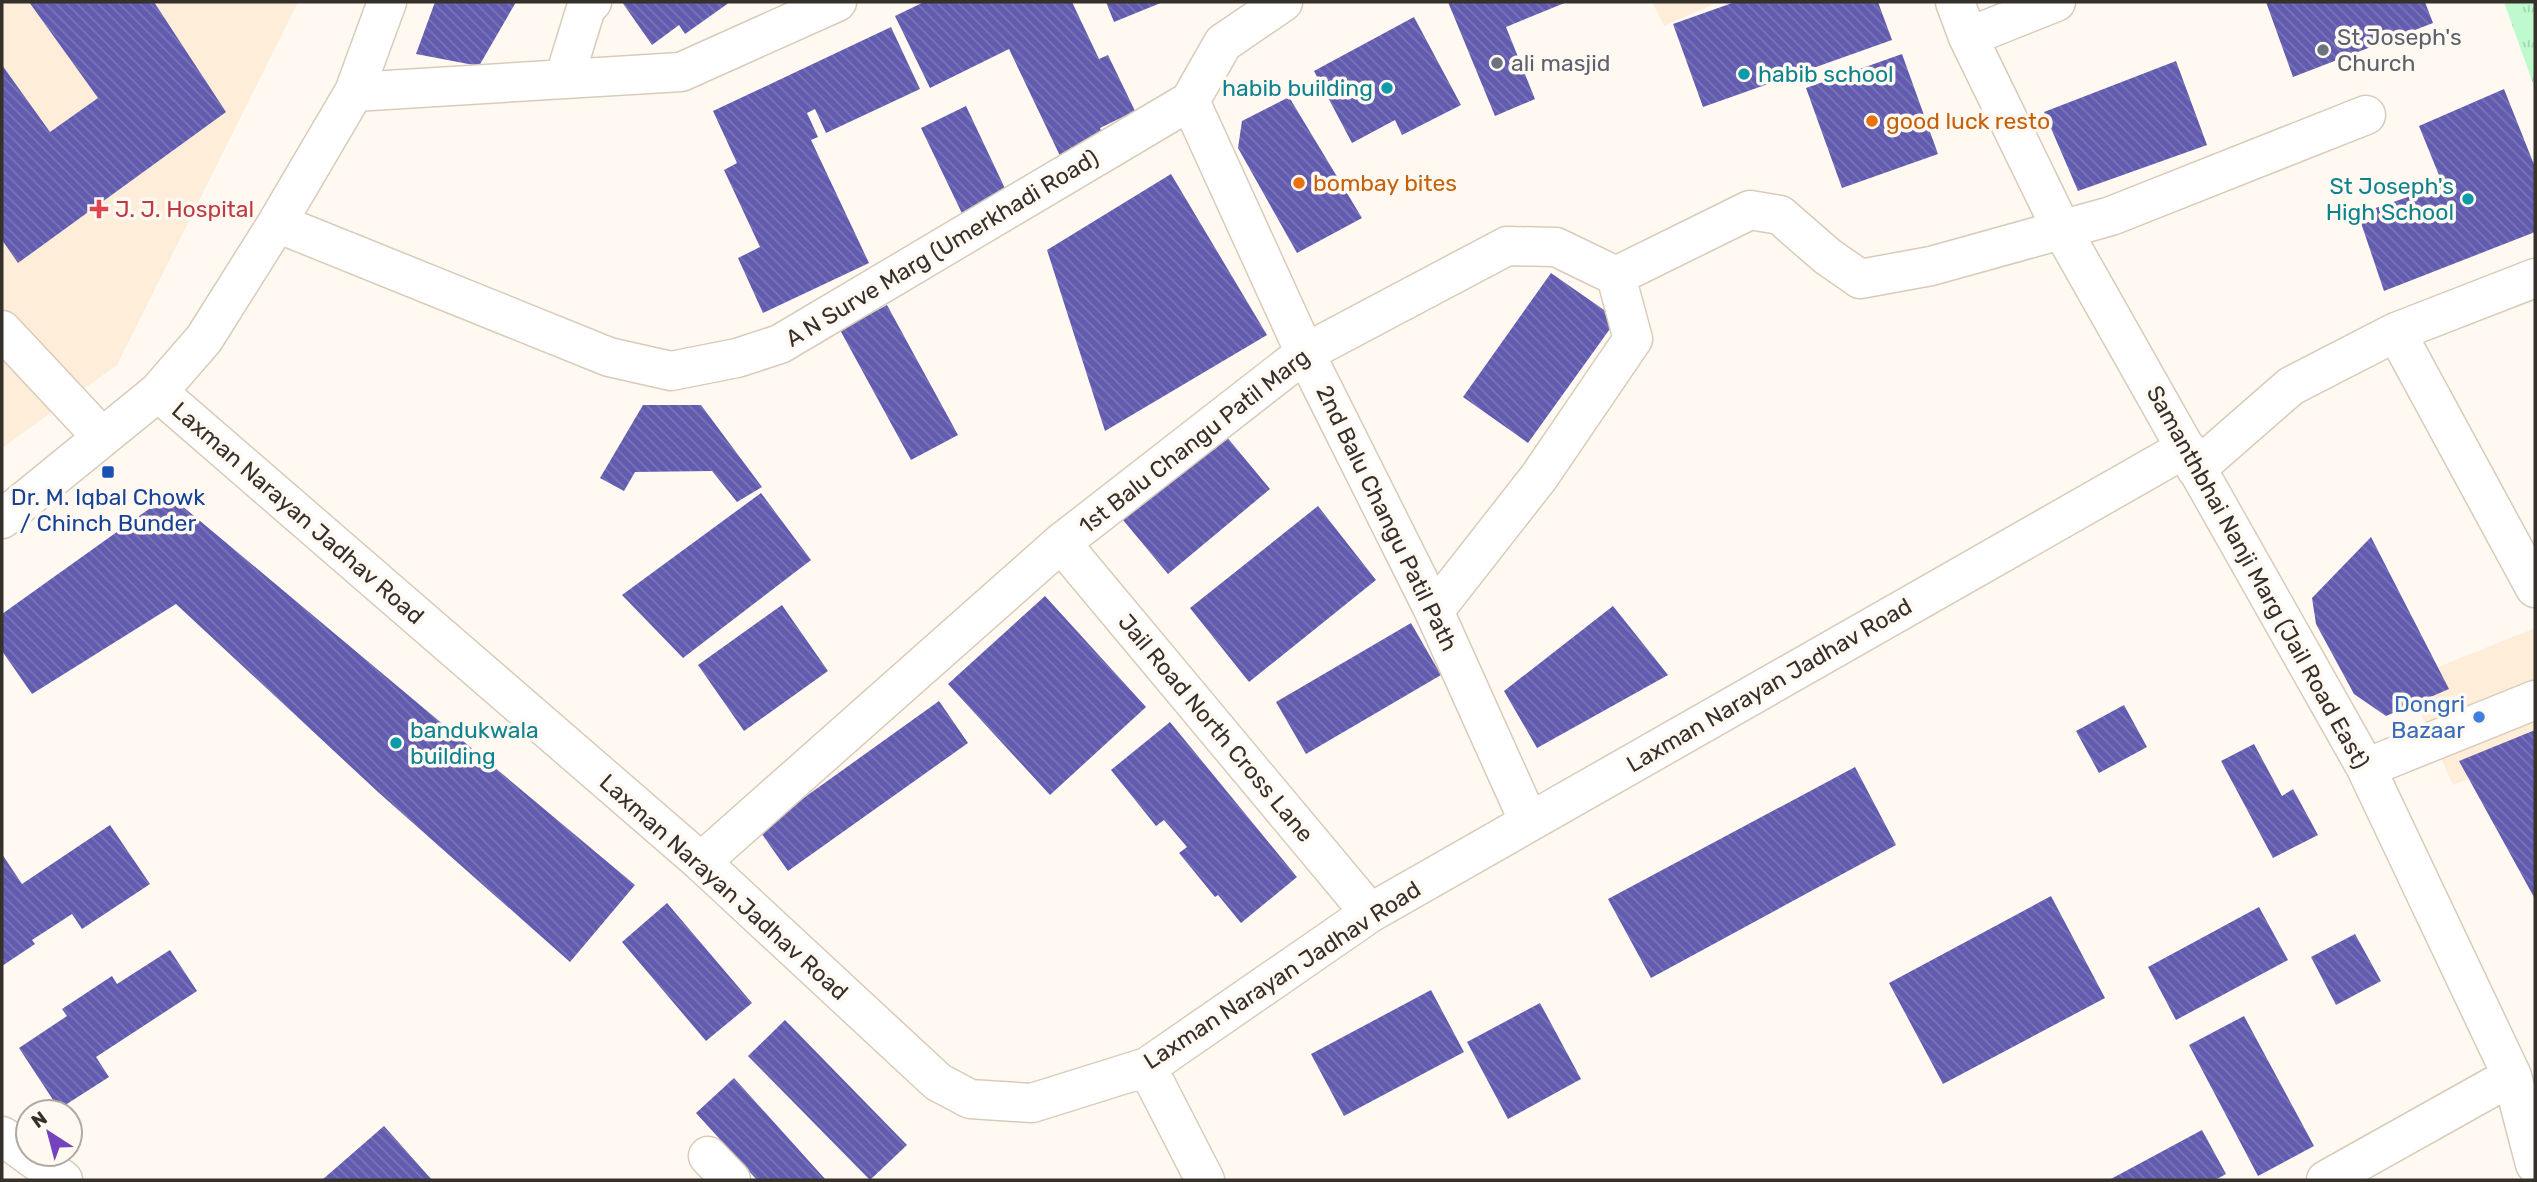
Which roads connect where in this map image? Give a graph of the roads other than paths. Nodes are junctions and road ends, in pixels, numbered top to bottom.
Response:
1 (387, 2) edge
2 (592, 2) edge
3 (837, 2) edge
4 (1283, 2) edge
5 (2056, 2) edge
6 (1961, 19) edge
7 (565, 79) junction
8 (354, 92) junction
9 (1190, 101) junction
10 (2366, 115) dead end
11 (277, 223) junction
12 (2062, 228) junction
13 (1616, 276) junction
14 (2535, 278) edge
15 (2, 330) edge
16 (2396, 332) junction
17 (1305, 353) junction
18 (158, 392) junction
19 (102, 437) junction
20 (2191, 458) junction
21 (2, 519) edge
22 (1061, 543) junction
23 (2535, 588) edge
24 (1434, 611) junction
25 (2535, 700) edge
26 (2366, 768) junction
27 (1529, 822) junction
28 (701, 862) junction
29 (1370, 913) junction
30 (1147, 1067) junction
31 (2512, 1076) junction
32 (2, 1136) edge
33 (2535, 1164) edge
34 (63, 1180) edge
35 (1205, 1180) edge
36 (2326, 1180) edge

1 - 8 street
2 - 7 street
3 - 7 street
4 - 9 street, A N Surve Marg (Umerkhadi Road)
5 - 6 street
6 - 12 street, Samanthbhai Nanji Marg (Jail Road East)
7 - 8 street
8 - 11 street
9 - 11 street, A N Surve Marg (Umerkhadi Road)
9 - 17 street, 2nd Balu Changu Patil Path
10 - 12 street
11 - 18 street
12 - 13 street
12 - 20 street, Samanthbhai Nanji Marg (Jail Road East)
13 - 17 street, 1st Balu Changu Patil Marg
13 - 24 street
14 - 16 street, Laxman Narayan Jadhav Road
15 - 19 street
16 - 20 street, Laxman Narayan Jadhav Road
16 - 23 street
17 - 22 street, 1st Balu Changu Patil Marg
17 - 24 street, 2nd Balu Changu Patil Path
18 - 19 street
18 - 28 street, Laxman Narayan Jadhav Road
19 - 21 street
20 - 26 street, Samanthbhai Nanji Marg (Jail Road East)
20 - 27 street, Laxman Narayan Jadhav Road
22 - 28 street, 1st Balu Changu Patil Marg
22 - 29 street, Jail Road North Cross Lane
24 - 27 street, 2nd Balu Changu Patil Path
25 - 26 street
26 - 31 street, Samanthbhai Nanji Marg (Jail Road East)
27 - 29 street, Laxman Narayan Jadhav Road
28 - 30 street, Laxman Narayan Jadhav Road
29 - 30 street, Laxman Narayan Jadhav Road
30 - 35 street
31 - 33 street, Samanthbhai Nanji Marg (Jail Road East)
31 - 36 street
32 - 34 street

